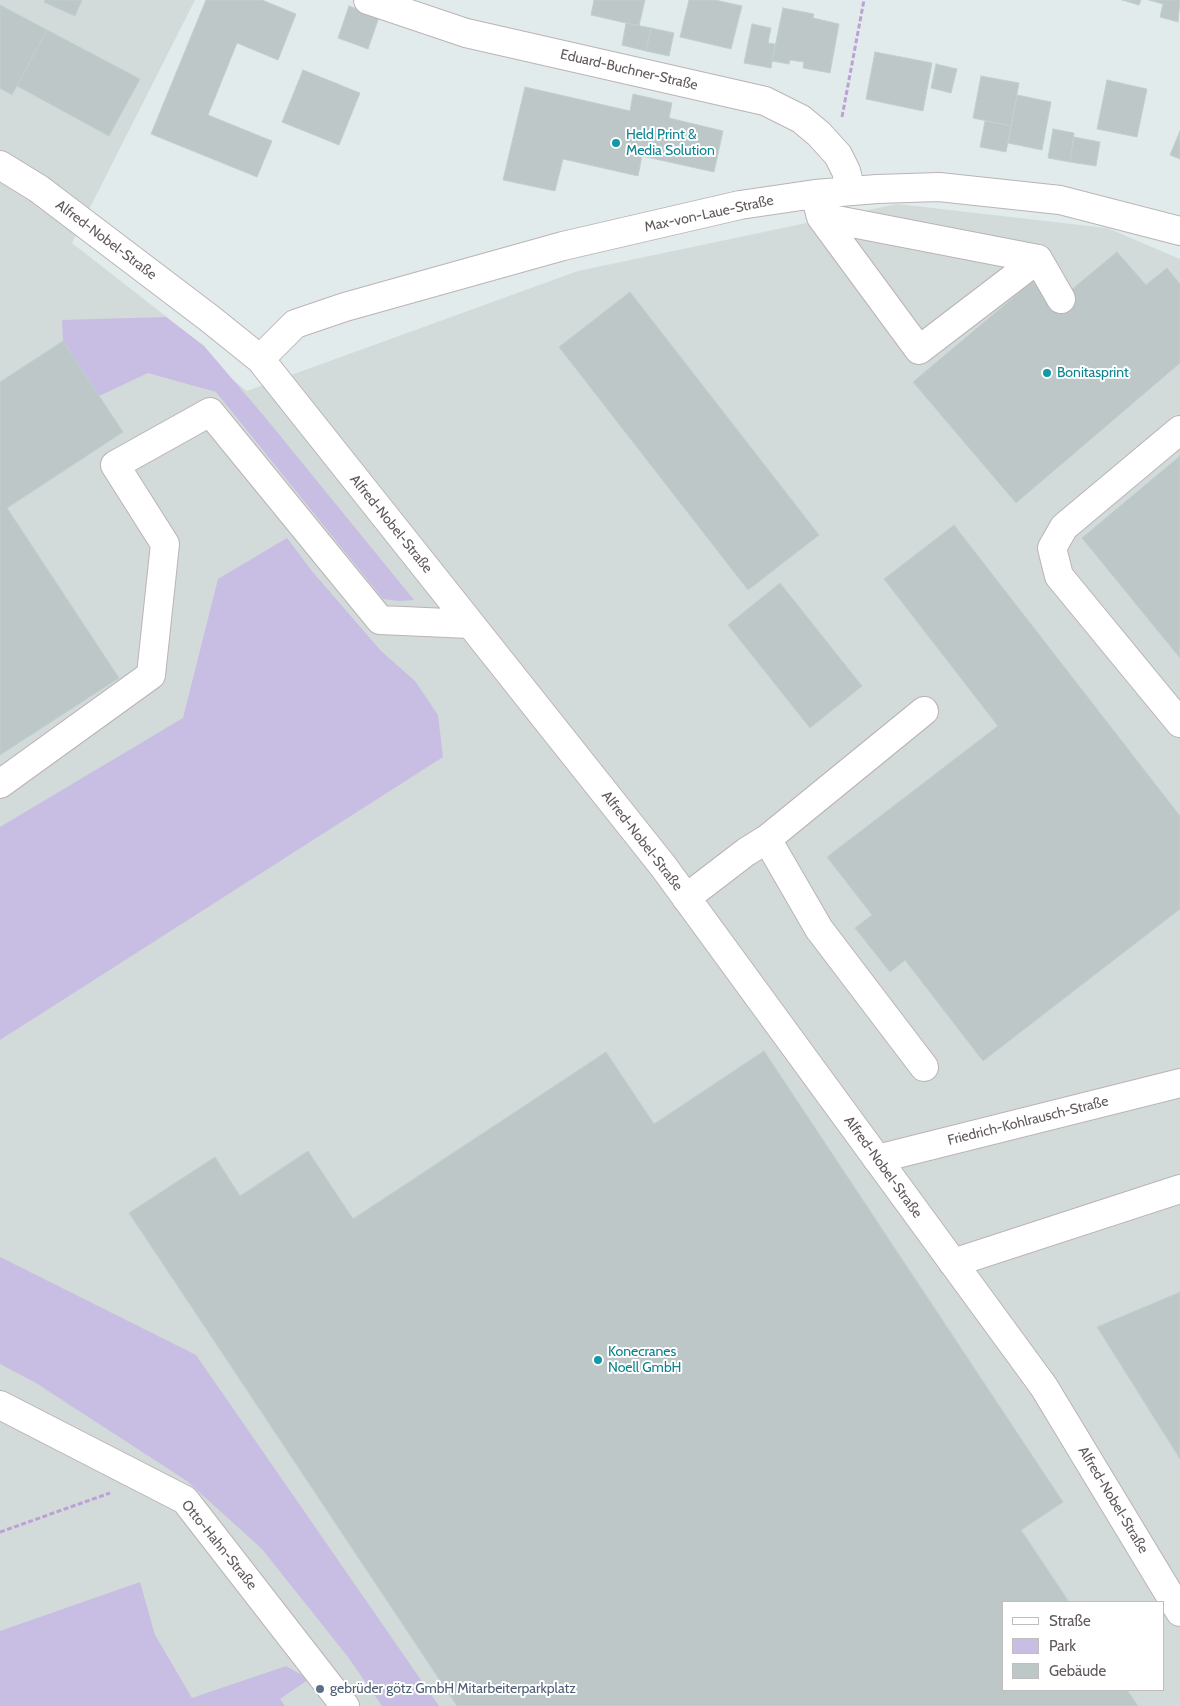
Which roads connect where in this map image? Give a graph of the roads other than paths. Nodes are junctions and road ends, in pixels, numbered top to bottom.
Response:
1 (368, 0) edge
2 (0, 165) edge
3 (851, 191) junction
4 (818, 206) junction
5 (1180, 230) edge
6 (1038, 259) junction
7 (1061, 298) dead end
8 (260, 359) junction
9 (1180, 430) edge
10 (470, 624) junction
11 (924, 711) dead end
12 (1180, 723) edge
13 (0, 784) edge
14 (767, 839) junction
15 (686, 898) junction
16 (924, 1067) dead end
17 (1180, 1083) edge
18 (877, 1159) junction
19 (1180, 1189) edge
20 (953, 1263) junction
21 (0, 1405) edge
22 (1180, 1612) edge
23 (345, 1706) edge

1 - 3 street, Eduard-Buchner-Straße
2 - 8 street, Alfred-Nobel-Straße
3 - 4 street, Max-von-Laue-Straße
3 - 5 street, Max-von-Laue-Straße
4 - 6 street
4 - 6 street
4 - 8 street, Max-von-Laue-Straße
6 - 7 street
8 - 10 street, Alfred-Nobel-Straße
9 - 12 street
10 - 13 street
10 - 15 street, Alfred-Nobel-Straße
11 - 14 street
14 - 15 street
14 - 16 street
15 - 18 street, Alfred-Nobel-Straße
17 - 18 street, Friedrich-Kohlrausch-Straße
18 - 20 street, Alfred-Nobel-Straße
19 - 20 street
20 - 22 street, Alfred-Nobel-Straße
21 - 23 street, Otto-Hahn-Straße

